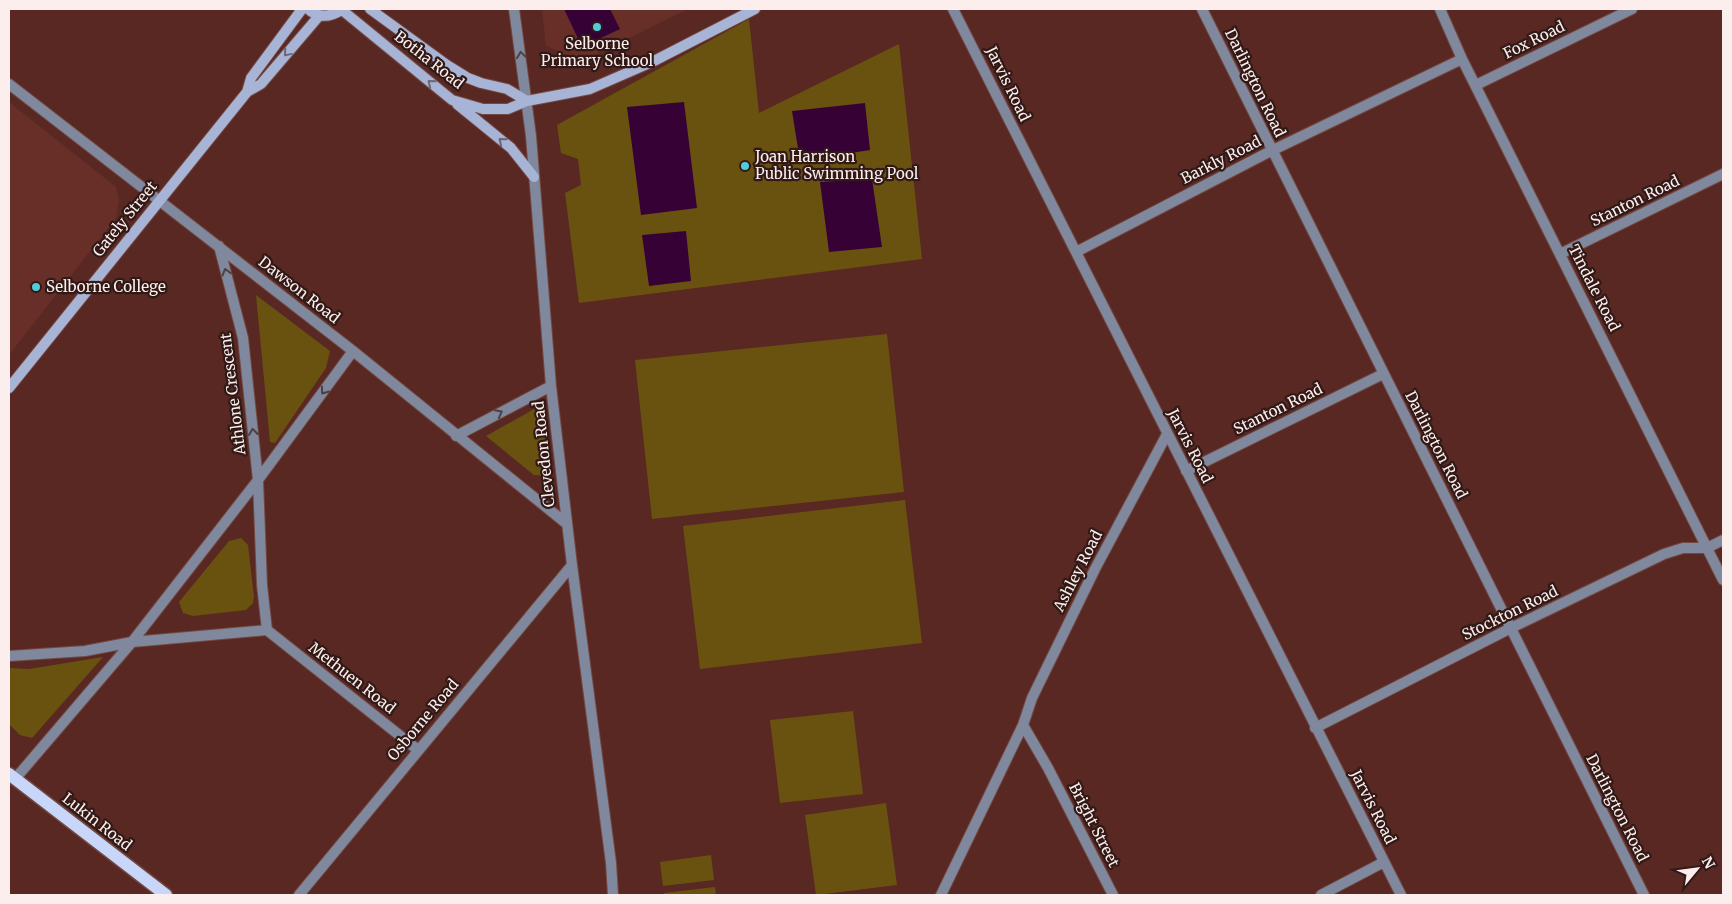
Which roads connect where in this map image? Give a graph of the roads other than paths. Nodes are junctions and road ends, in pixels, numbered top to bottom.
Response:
1 (302, 9) edge
2 (308, 9) edge
3 (370, 9) edge
4 (514, 9) edge
5 (755, 9) edge
6 (953, 9) edge
7 (1202, 9) edge
8 (1440, 9) edge
9 (1632, 9) edge
10 (342, 10) edge
11 (319, 16) junction
12 (1462, 59) junction
13 (9, 84) edge
14 (1476, 85) junction
15 (247, 92) junction
16 (452, 100) junction
17 (528, 101) junction
18 (1271, 151) junction
19 (1723, 174) edge
20 (534, 177) junction
21 (159, 201) junction
22 (219, 246) junction
23 (1076, 252) junction
24 (1560, 254) junction
25 (353, 352) junction
26 (1384, 374) junction
27 (551, 386) junction
28 (9, 388) edge
29 (1167, 434) junction
30 (456, 436) junction
31 (1186, 471) junction
32 (258, 480) junction
33 (567, 524) junction
34 (1723, 540) edge
35 (1707, 548) junction
36 (572, 565) junction
37 (1723, 580) edge
38 (1511, 628) junction
39 (268, 630) junction
40 (132, 642) junction
41 (9, 656) edge
42 (1023, 725) junction
43 (1315, 728) junction
44 (418, 750) junction
45 (12, 776) edge
46 (1384, 862) junction
47 (166, 895) edge
48 (299, 895) edge
49 (613, 895) edge
50 (941, 895) edge
51 (1113, 895) edge
52 (1320, 895) edge
53 (1401, 895) edge
54 (1644, 895) edge

1 - 15 street, Gately Street
2 - 11 street
3 - 17 street, Botha Road
17 -> 4 street, Clevedon Road
5 - 17 street
6 - 23 street, Jarvis Road
7 - 18 street, Darlington Road
8 - 12 street, Tindale Road
9 - 14 street, Fox Road
10 - 11 street
16 -> 10 street, Botha Road
11 -> 15 street, Gately Street
12 - 14 street, Tindale Road
12 - 18 street, Barkly Road
13 - 21 street, Dawson Road
14 - 24 street, Tindale Road
15 - 21 street, Gately Street
16 - 17 street, Botha Road
20 -> 16 street
17 - 20 street, Clevedon Road
18 - 23 street, Barkly Road
18 - 26 street, Darlington Road
19 - 24 street, Stanton Road
20 - 27 street, Clevedon Road
21 - 22 street, Dawson Road
21 - 28 street, Gately Street
22 - 25 street, Dawson Road
32 -> 22 street, Athlone Crescent
23 - 29 street, Jarvis Road
24 - 35 street, Tindale Road
25 - 30 street, Dawson Road
25 -> 32 street
26 - 31 street, Stanton Road
26 - 38 street, Darlington Road
30 -> 27 street
27 - 33 street, Clevedon Road
29 - 31 street, Jarvis Road
29 - 42 street, Ashley Road
30 - 33 street, Dawson Road
31 - 43 street, Jarvis Road
32 - 39 street
32 - 40 street
33 - 36 street, Clevedon Road
34 - 35 street, Stockton Road
35 - 37 street, Tindale Road
35 - 38 street, Stockton Road
36 - 44 street, Osborne Road
36 - 49 street, Clevedon Road
38 - 43 street, Stockton Road
38 - 54 street, Darlington Road
39 - 40 street
39 - 44 street, Methuen Road
40 - 41 street
40 - 45 street
42 - 50 street, Ashley Road
42 - 51 street, Bright Street
43 - 46 street, Jarvis Road
44 - 48 street, Osborne Road
45 - 47 main road, Lukin Road
46 - 52 street
46 - 53 street, Jarvis Road

